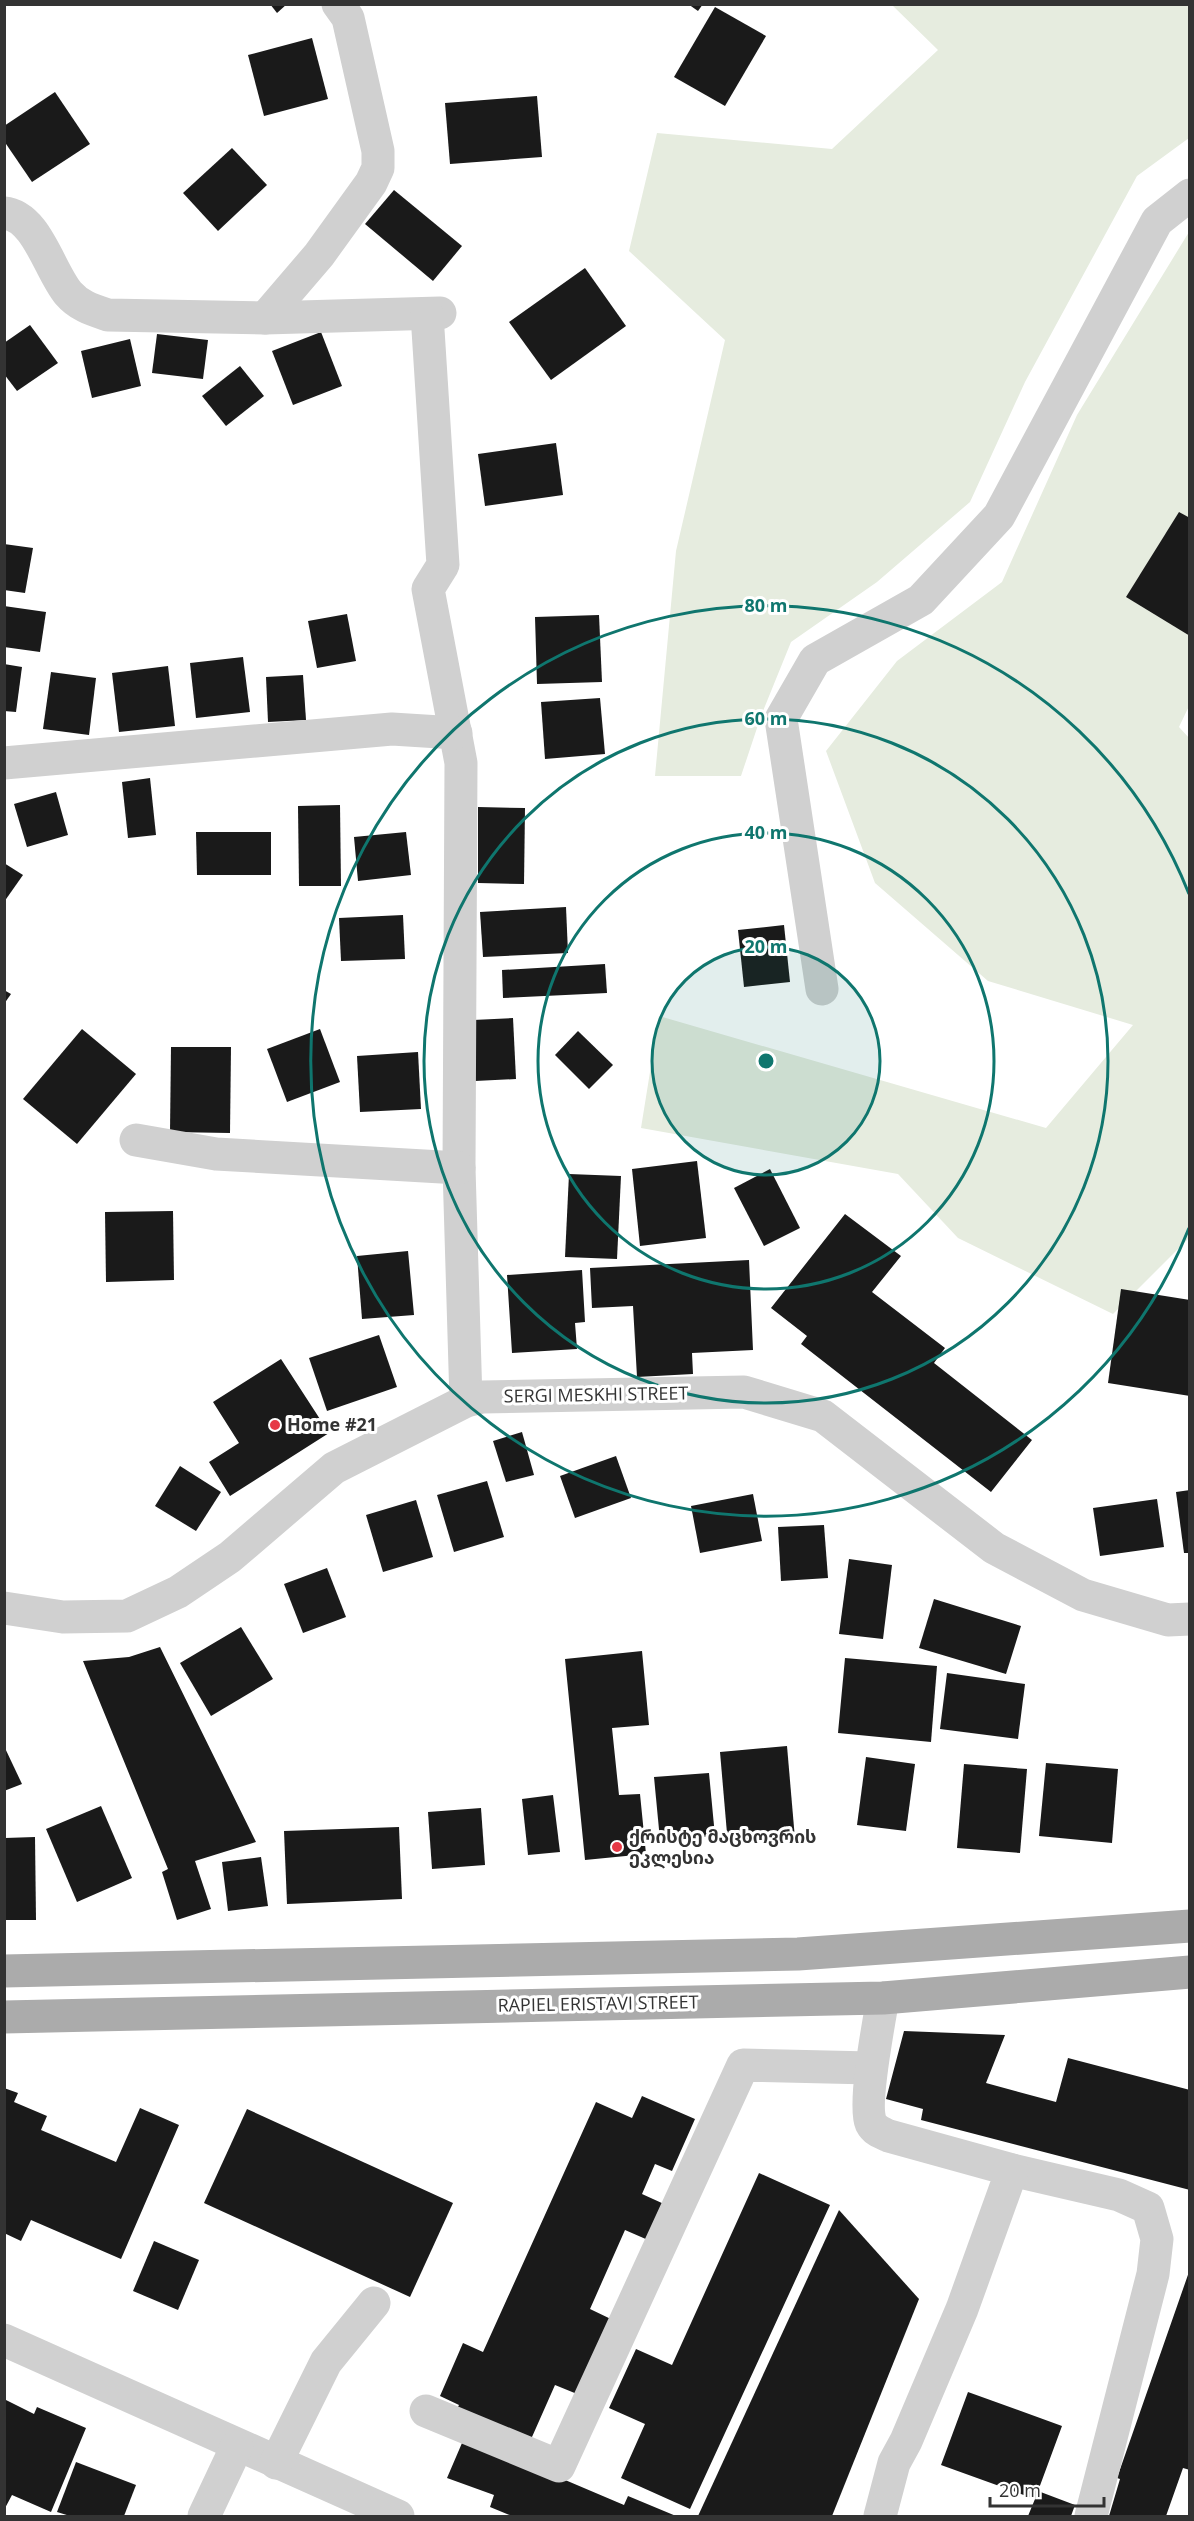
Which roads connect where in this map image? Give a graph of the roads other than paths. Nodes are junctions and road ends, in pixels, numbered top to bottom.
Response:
1 (338, 4) edge
2 (1190, 195) edge
3 (4, 213) edge
4 (265, 318) junction
5 (456, 733) junction
6 (4, 763) edge
7 (822, 989) dead end
8 (136, 1140) dead end
9 (459, 1168) junction
10 (466, 1401) junction
11 (4, 1608) edge
12 (1190, 1619) edge
13 (1190, 1926) edge
14 (4, 1971) edge
15 (1190, 1972) edge
16 (883, 1998) junction
17 (4, 2017) edge
18 (871, 2068) junction
19 (1012, 2170) junction
20 (374, 2303) dead end
21 (4, 2340) edge
22 (426, 2411) dead end
23 (237, 2446) junction
24 (276, 2463) junction
25 (204, 2517) edge
26 (398, 2517) edge
27 (879, 2517) edge
28 (1091, 2517) edge

1 - 4 street
2 - 7 street
3 - 4 street
4 - 5 street
5 - 6 street
5 - 9 street
8 - 9 street
9 - 10 street
10 - 11 street, SERGI MESKHI STREET
10 - 12 street, SERGI MESKHI STREET
13 - 14 main road
15 - 16 main road, RAPIEL ERISTAVI STREET
16 - 17 main road, RAPIEL ERISTAVI STREET
16 - 18 street
18 - 19 street
18 - 22 street
19 - 27 street
19 - 28 street
20 - 24 street
21 - 23 street
23 - 24 street
23 - 25 street
24 - 26 street

